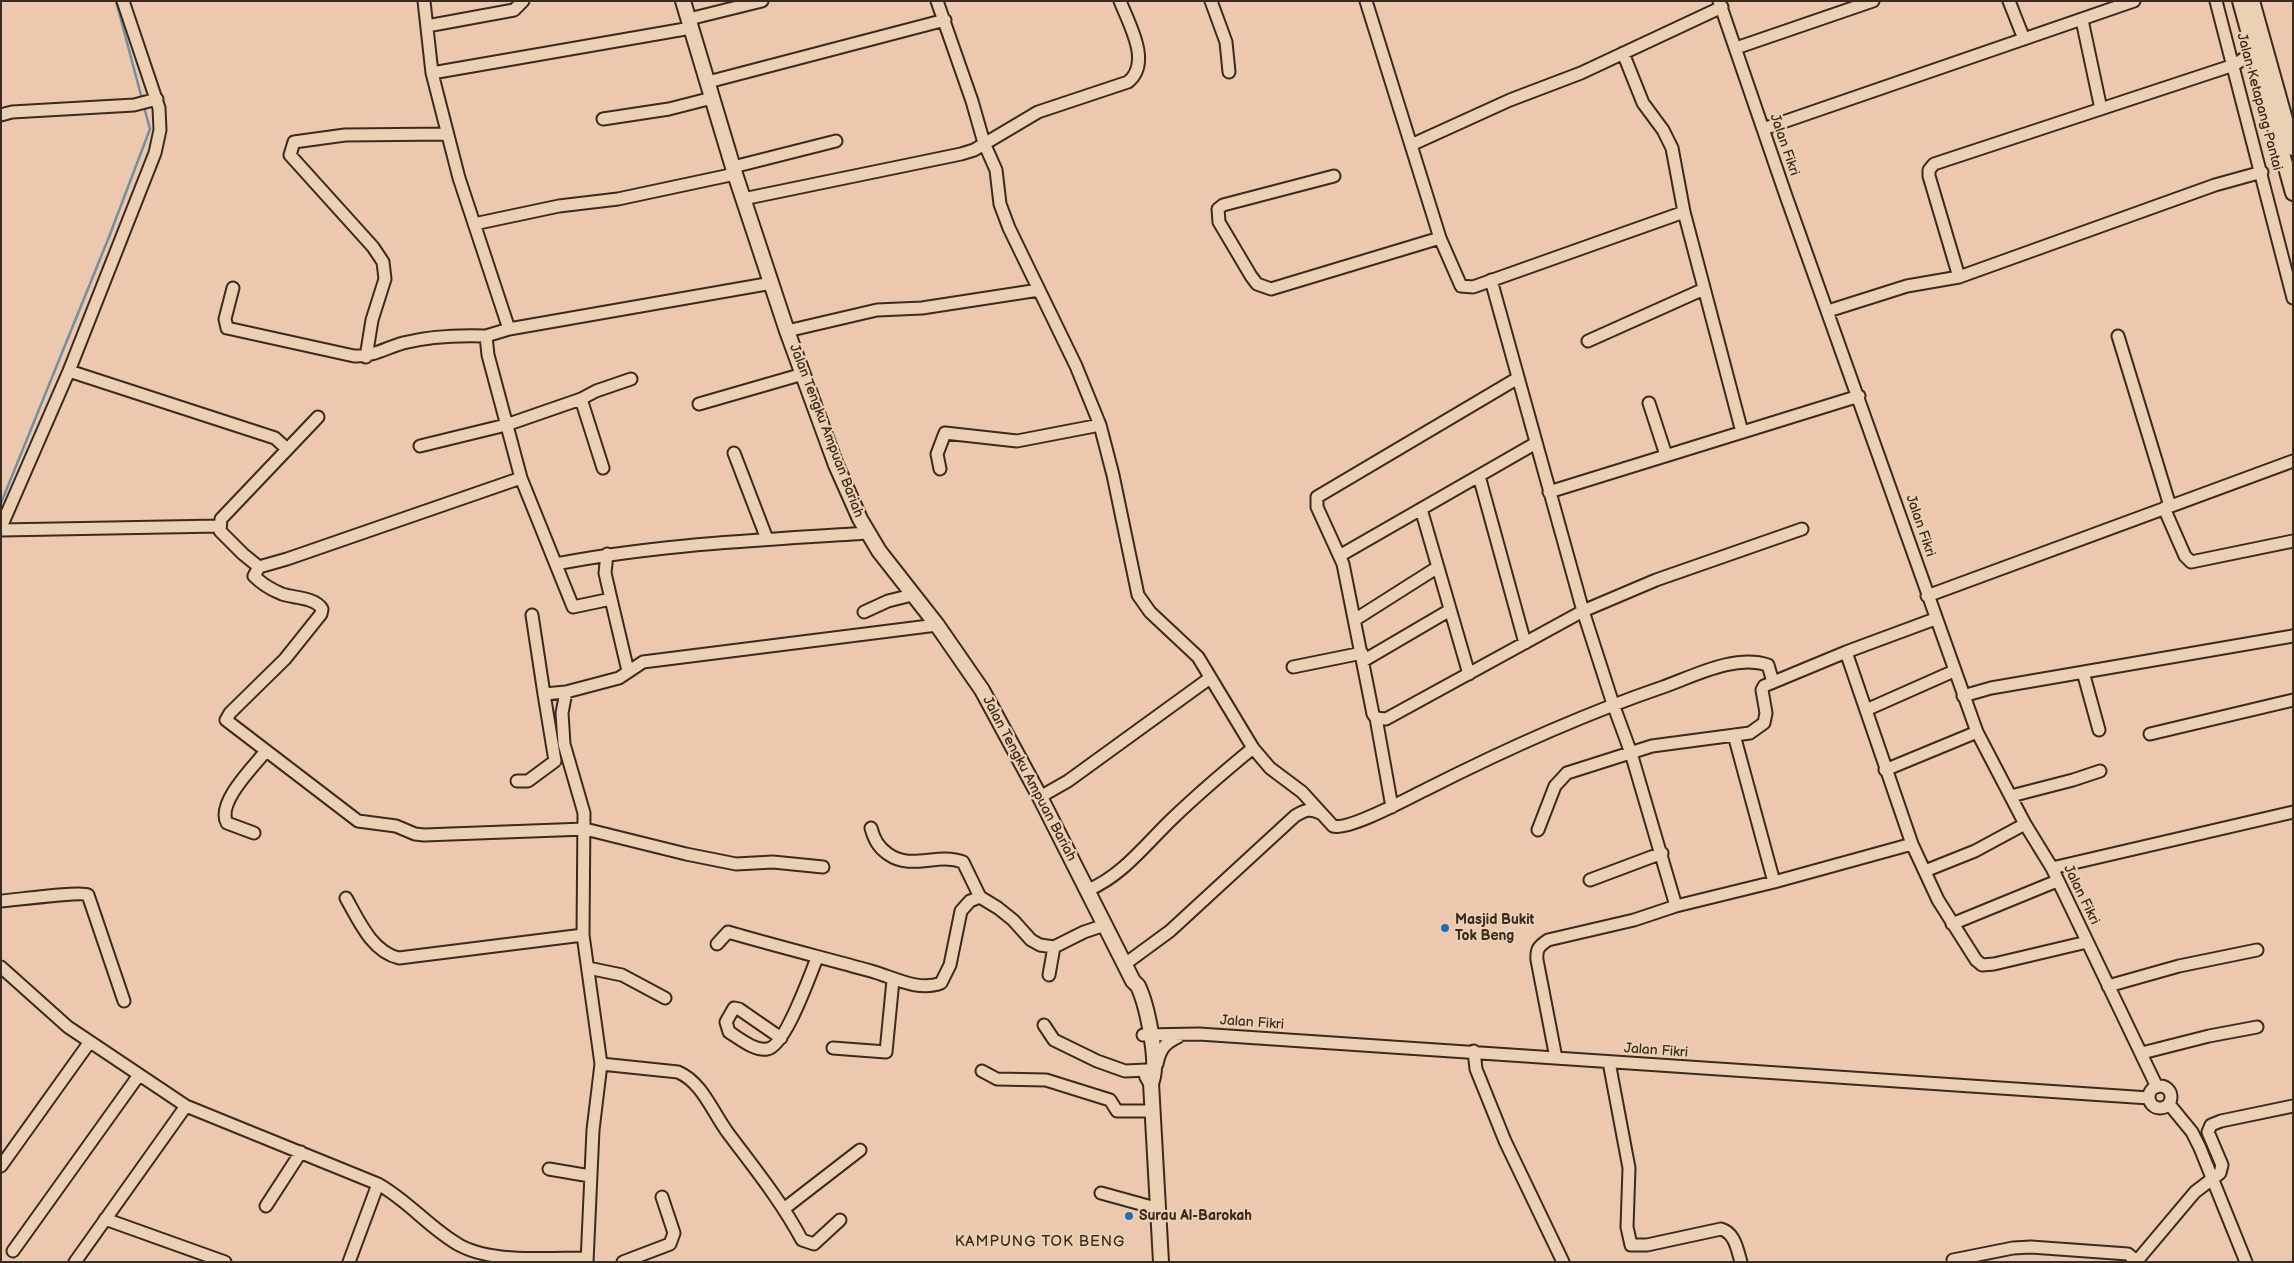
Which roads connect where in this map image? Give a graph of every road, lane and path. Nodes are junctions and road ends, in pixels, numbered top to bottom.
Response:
1 (123, 1) edge
2 (424, 1) edge
3 (523, 1) edge
4 (683, 1) edge
5 (762, 1) edge
6 (937, 1) edge
7 (1120, 1) edge
8 (1211, 1) edge
9 (1366, 1) edge
10 (1873, 1) edge
11 (2009, 1) edge
12 (2134, 1) edge
13 (2216, 1) edge
14 (2240, 1) edge
15 (2252, 1) edge
16 (1720, 4) edge
17 (945, 20) junction
18 (2082, 20) junction
19 (690, 24) junction
20 (428, 26) junction
21 (2250, 38) junction
22 (2024, 39) junction
23 (1736, 48) junction
24 (1623, 54) junction
25 (2234, 65) junction
26 (1229, 72) dead end
27 (432, 73) junction
28 (2261, 76) junction
29 (708, 82) junction
30 (712, 98) junction
31 (154, 100) junction
32 (2101, 109) junction
33 (1, 115) edge
34 (603, 119) dead end
35 (1763, 129) junction
36 (447, 134) junction
37 (836, 141) dead end
38 (984, 143) junction
39 (1410, 145) junction
40 (2293, 148) edge
41 (734, 170) junction
42 (2262, 172) junction
43 (1334, 176) dead end
44 (2293, 193) edge
45 (743, 199) junction
46 (1684, 212) junction
47 (474, 224) junction
48 (1440, 238) junction
49 (1959, 277) junction
50 (1491, 280) junction
51 (772, 283) junction
52 (233, 288) dead end
53 (1704, 288) junction
54 (1039, 290) junction
55 (2293, 298) edge
56 (1828, 311) junction
57 (509, 329) junction
58 (787, 331) junction
59 (486, 336) junction
60 (2118, 336) dead end
61 (1588, 341) dead end
62 (366, 357) junction
63 (70, 371) junction
64 (804, 374) junction
65 (1518, 378) junction
66 (631, 379) dead end
67 (1859, 396) junction
68 (580, 399) junction
69 (1650, 403) dead end
70 (699, 404) dead end
71 (318, 417) dead end
72 (506, 425) junction
73 (1100, 426) junction
74 (1742, 432) junction
75 (1536, 443) junction
76 (420, 446) dead end
77 (287, 449) junction
78 (734, 453) dead end
79 (1666, 455) junction
80 (2293, 461) edge
81 (603, 468) dead end
82 (940, 469) dead end
83 (1479, 476) junction
84 (522, 478) junction
85 (1549, 492) junction
86 (2167, 507) junction
87 (1421, 509) junction
88 (219, 526) junction
89 (1, 529) edge
90 (1802, 529) dead end
91 (867, 533) junction
92 (767, 539) junction
93 (2293, 541) edge
94 (607, 554) junction
95 (1341, 555) junction
96 (556, 564) junction
97 (259, 567) junction
98 (1438, 567) junction
99 (912, 594) junction
100 (1927, 596) junction
101 (611, 600) junction
102 (1450, 610) junction
103 (864, 612) dead end
104 (1583, 612) junction
105 (532, 615) dead end
106 (1356, 619) junction
107 (1936, 619) junction
108 (937, 625) junction
109 (2293, 636) edge
110 (1525, 643) junction
111 (1846, 652) junction
112 (1362, 657) junction
113 (1293, 667) dead end
114 (628, 671) junction
115 (1954, 672) junction
116 (2083, 672) junction
117 (1469, 674) junction
118 (1210, 678) junction
119 (1774, 682) junction
120 (566, 692) junction
121 (544, 694) junction
122 (1963, 696) junction
123 (2293, 700) edge
124 (1612, 704) junction
125 (1866, 710) junction
126 (1376, 718) junction
127 (2099, 730) dead end
128 (1977, 732) junction
129 (2150, 734) dead end
130 (1734, 736) junction
131 (1252, 748) junction
132 (266, 751) junction
133 (1631, 752) junction
134 (1885, 770) junction
135 (2100, 771) dead end
136 (517, 781) dead end
137 (1302, 792) junction
138 (2011, 796) junction
139 (1040, 797) junction
140 (1392, 806) junction
141 (2293, 812) edge
142 (1322, 814) junction
143 (1295, 816) junction
144 (2025, 824) junction
145 (871, 828) dead end
146 (585, 829) junction
147 (1538, 830) dead end
148 (254, 833) dead end
149 (1912, 844) junction
150 (1662, 853) junction
151 (823, 867) dead end
152 (2052, 868) junction
153 (1925, 872) junction
154 (1590, 880) dead end
155 (2057, 881) junction
156 (1774, 882) junction
157 (1088, 890) junction
158 (980, 897) junction
159 (346, 898) dead end
160 (1, 901) edge
161 (1676, 906) junction
162 (1952, 924) junction
163 (1105, 925) junction
164 (583, 935) junction
165 (2087, 942) junction
166 (718, 944) dead end
167 (1054, 947) junction
168 (2256, 950) dead end
169 (817, 958) junction
170 (1125, 964) junction
171 (588, 968) junction
172 (2, 970) edge
173 (1049, 975) dead end
174 (893, 980) junction
175 (2108, 986) junction
176 (665, 998) dead end
177 (124, 1002) dead end
178 (1044, 1025) dead end
179 (2257, 1027) dead end
180 (1146, 1031) junction
181 (1198, 1034) junction
182 (1182, 1036) junction
183 (781, 1038) junction
184 (90, 1043) junction
185 (833, 1048) dead end
186 (1474, 1051) junction
187 (2142, 1053) junction
188 (1556, 1058) junction
189 (1609, 1062) junction
190 (601, 1064) junction
191 (982, 1071) dead end
192 (139, 1075) junction
193 (1151, 1076) junction
194 (2157, 1087) junction
195 (2149, 1098) junction
196 (2169, 1104) junction
197 (186, 1106) junction
198 (2293, 1106) edge
199 (1153, 1111) junction
200 (860, 1150) dead end
201 (300, 1152) junction
202 (1, 1166) edge
203 (549, 1169) dead end
204 (590, 1176) junction
205 (2212, 1179) junction
206 (378, 1184) junction
207 (1101, 1193) dead end
208 (662, 1197) dead end
209 (266, 1206) dead end
210 (785, 1208) junction
211 (1159, 1209) junction
212 (105, 1219) junction
213 (840, 1220) dead end
214 (13, 1251) dead end
215 (587, 1260) edge
216 (1952, 1260) dead end
217 (2135, 1261) edge
218 (75, 1262) edge
219 (225, 1262) edge
220 (348, 1262) edge
221 (623, 1262) edge
222 (1161, 1262) edge
223 (1563, 1262) edge
224 (1741, 1262) edge
225 (2246, 1262) edge

1 - 31 street
2 - 20 street
3 - 20 street
4 - 19 main road, Jalan Tengku Ampuan Bariah
5 - 19 street
6 - 17 street
7 - 38 street
8 - 26 street
9 - 39 street
10 - 23 street
11 - 22 street
12 - 18 street
13 - 25 street, Jalan Ketapang Pantai
14 - 21 main road
15 - 40 main road
16 - 23 street, Jalan Fikri
16 - 24 street
17 - 29 street
17 - 38 street
18 - 22 street
18 - 32 street
19 - 27 street
19 - 29 main road, Jalan Tengku Ampuan Bariah
20 - 27 street
21 - 25 street
21 - 28 main road
22 - 35 street
23 - 35 street, Jalan Fikri
24 - 39 street
24 - 46 street
25 - 28 street
25 - 32 street
25 - 42 street, Jalan Ketapang Pantai
27 - 36 street
28 - 44 main road
29 - 30 main road, Jalan Tengku Ampuan Bariah
30 - 34 street
30 - 41 main road, Jalan Tengku Ampuan Bariah
31 - 33 street
31 - 63 street
32 - 49 street
35 - 56 street, Jalan Fikri
36 - 47 street
36 - 62 street
37 - 41 street
38 - 45 street
38 - 54 street
39 - 48 street
41 - 45 main road, Jalan Tengku Ampuan Bariah
41 - 47 street
42 - 49 street
42 - 55 street, Jalan Ketapang Pantai
43 - 48 street
45 - 51 main road, Jalan Tengku Ampuan Bariah
46 - 50 street
46 - 53 street
47 - 57 street
48 - 50 street
49 - 56 street
50 - 65 street
51 - 57 street
51 - 58 main road, Jalan Tengku Ampuan Bariah
52 - 62 street
53 - 61 street
53 - 74 street
54 - 58 street
54 - 73 street
56 - 67 street, Jalan Fikri
57 - 59 street
58 - 64 main road, Jalan Tengku Ampuan Bariah
59 - 62 street
59 - 72 street
60 - 86 street
63 - 77 street
63 - 89 street
64 - 70 street
64 - 91 main road, Jalan Tengku Ampuan Bariah
65 - 75 street
65 - 95 street
66 - 68 street
67 - 74 street
67 - 100 street, Jalan Fikri
68 - 72 street
68 - 81 street
69 - 79 street
71 - 77 street
72 - 76 street
72 - 84 street
73 - 82 street
73 - 118 street
74 - 79 street
75 - 83 street
75 - 85 street
77 - 88 street
78 - 92 street
79 - 85 street
80 - 86 street
83 - 87 street
83 - 110 street
84 - 96 street
84 - 97 street
85 - 104 street
86 - 93 street
86 - 100 street
87 - 95 street
87 - 98 street
88 - 89 street
88 - 97 street
90 - 104 street
91 - 92 street
91 - 99 main road, Jalan Tengku Ampuan Bariah
92 - 94 street
94 - 96 street
94 - 101 street
95 - 106 street
96 - 101 street
97 - 132 street
98 - 102 street
98 - 106 street
99 - 103 street
99 - 108 main road, Jalan Tengku Ampuan Bariah
100 - 107 street, Jalan Fikri
101 - 114 street
102 - 112 street
102 - 117 street
104 - 110 street
104 - 124 street
105 - 121 street
106 - 112 street
107 - 111 street
107 - 115 street, Jalan Fikri
108 - 114 street
108 - 139 main road, Jalan Tengku Ampuan Bariah
109 - 116 street
110 - 117 street
111 - 119 street
111 - 125 street
112 - 113 street
112 - 126 street
114 - 120 street
115 - 122 street, Jalan Fikri
115 - 125 street
116 - 122 street
116 - 127 street
117 - 126 street
118 - 131 street
118 - 139 street
119 - 124 street
119 - 130 street
120 - 121 street
120 - 146 street
121 - 136 street
122 - 128 street, Jalan Fikri
123 - 129 street
124 - 133 street
124 - 140 street
125 - 134 street
126 - 140 street
128 - 134 street
128 - 138 street, Jalan Fikri
130 - 133 street
130 - 156 street
131 - 137 street
131 - 157 street
132 - 146 street
132 - 148 street
133 - 147 street
133 - 150 street
134 - 149 street
135 - 138 street
137 - 142 street
137 - 143 street
138 - 144 street, Jalan Fikri
139 - 157 main road, Jalan Tengku Ampuan Bariah
140 - 142 street
141 - 152 street
142 - 143 street
143 - 170 street
144 - 152 street, Jalan Fikri
144 - 153 street
145 - 158 street
146 - 151 street
146 - 164 street
149 - 153 street
149 - 156 street
150 - 154 street
150 - 161 street
152 - 155 street, Jalan Fikri
153 - 162 street
155 - 162 street
155 - 165 street, Jalan Fikri
156 - 161 street
157 - 163 main road, Jalan Tengku Ampuan Bariah
158 - 167 street
158 - 174 street
159 - 164 street
160 - 177 street
161 - 188 street
162 - 165 street
163 - 167 street
163 - 170 main road, Jalan Tengku Ampuan Bariah
164 - 171 street
165 - 175 street, Jalan Fikri
166 - 169 street
167 - 173 street
168 - 175 street
169 - 174 street
169 - 183 street
170 - 180 main road, Jalan Tengku Ampuan Bariah
171 - 176 street
171 - 190 street
172 - 184 street
174 - 185 street
175 - 187 street, Jalan Fikri
178 - 193 street
179 - 187 street
180 - 181 street, Jalan Fikri
180 - 182 street, Jalan Fikri
180 - 193 main road, Jalan Tengku Ampuan Bariah
181 - 182 street, Jalan Fikri
181 - 186 street, Jalan Fikri
182 - 193 street
183 - 183 street
184 - 192 street
184 - 202 street
186 - 188 street, Jalan Fikri
186 - 223 street
187 - 194 street, Jalan Fikri
188 - 189 street, Jalan Fikri
189 - 195 street, Jalan Fikri
189 - 224 street
190 - 204 street
190 - 210 street
191 - 199 street
192 - 197 street
192 - 214 street
193 - 199 main road, Jalan Tengku Ampuan Bariah
194 - 195 street
194 - 196 street
195 - 196 street
196 - 205 street
197 - 201 street
197 - 212 street
198 - 205 street
199 - 211 main road, Jalan Tengku Ampuan Bariah
200 - 210 street
201 - 206 street
201 - 209 street
203 - 204 street
204 - 215 street
205 - 217 street
205 - 225 street
206 - 215 street
206 - 220 street
207 - 211 street
208 - 221 street
210 - 213 street
211 - 222 main road, Jalan Tengku Ampuan Bariah
212 - 218 street
212 - 219 street
216 - 217 street

